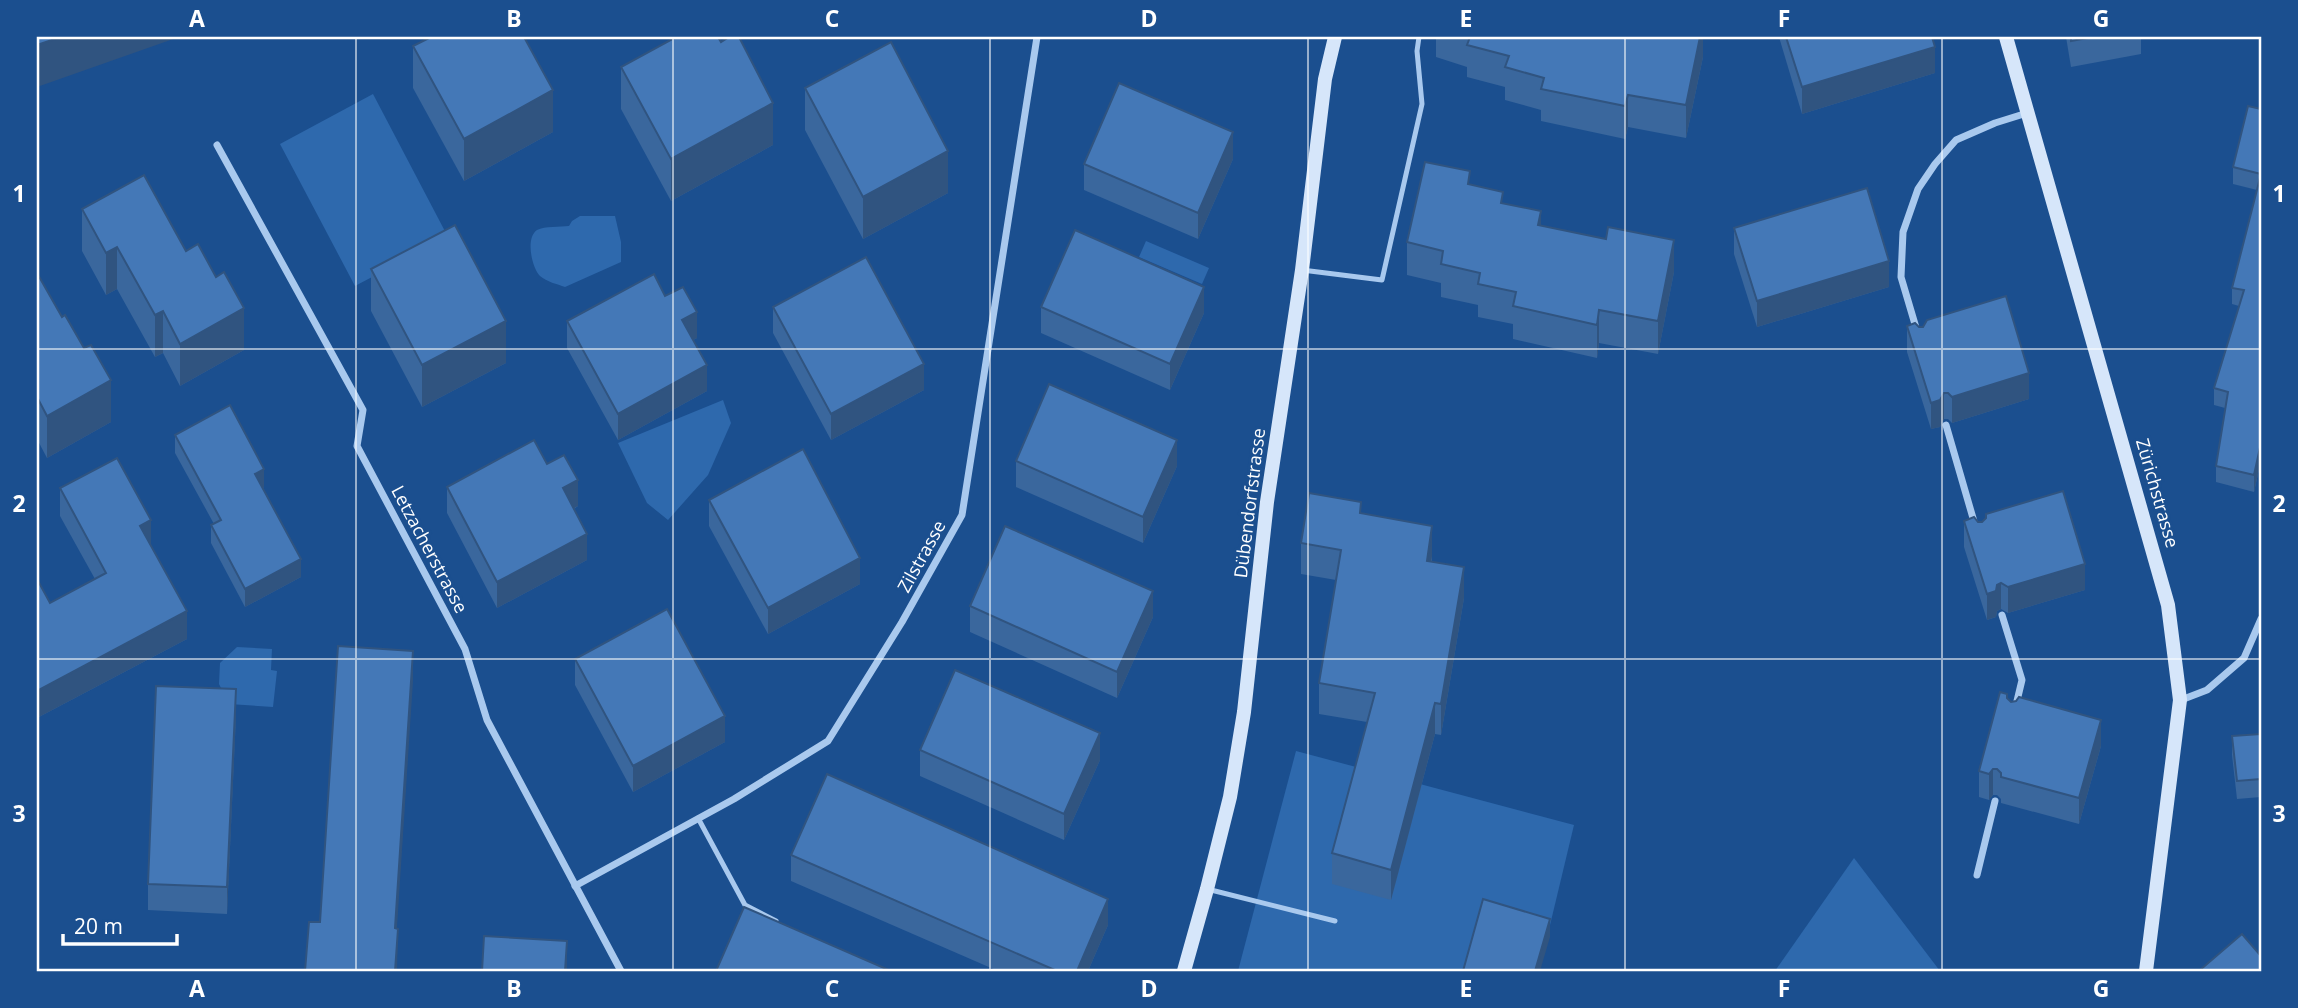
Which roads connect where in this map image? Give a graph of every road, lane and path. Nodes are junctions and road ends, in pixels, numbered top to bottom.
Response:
1 (1037, 37) edge
2 (1335, 37) edge
3 (1419, 37) edge
4 (2006, 37) edge
5 (2028, 113) junction
6 (217, 145) dead end
7 (1302, 270) junction
8 (1918, 336) edge
9 (1946, 425) dead end
10 (1976, 529) edge
11 (2002, 615) dead end
12 (2261, 619) edge
13 (2180, 700) junction
14 (2015, 711) edge
15 (1995, 801) dead end
16 (698, 818) junction
17 (1977, 874) dead end
18 (575, 886) junction
19 (1208, 889) junction
20 (776, 921) edge
21 (1335, 921) dead end
22 (621, 971) edge
23 (1184, 971) edge
24 (2147, 971) edge

1 - 16 street, Zilstrasse
2 - 7 main road, Dübendorfstrasse
3 - 7 lane
4 - 5 main road, Zürichstrasse
5 - 8 street
5 - 13 main road, Zürichstrasse
6 - 18 street, Letzacherstrasse
7 - 19 main road, Dübendorfstrasse
9 - 10 street
11 - 14 street
12 - 13 street
13 - 24 main road, Zürichstrasse
15 - 17 street
16 - 18 street, Zilstrasse
16 - 20 lane
18 - 22 street, Letzacherstrasse
19 - 21 lane
19 - 23 main road, Dübendorfstrasse

